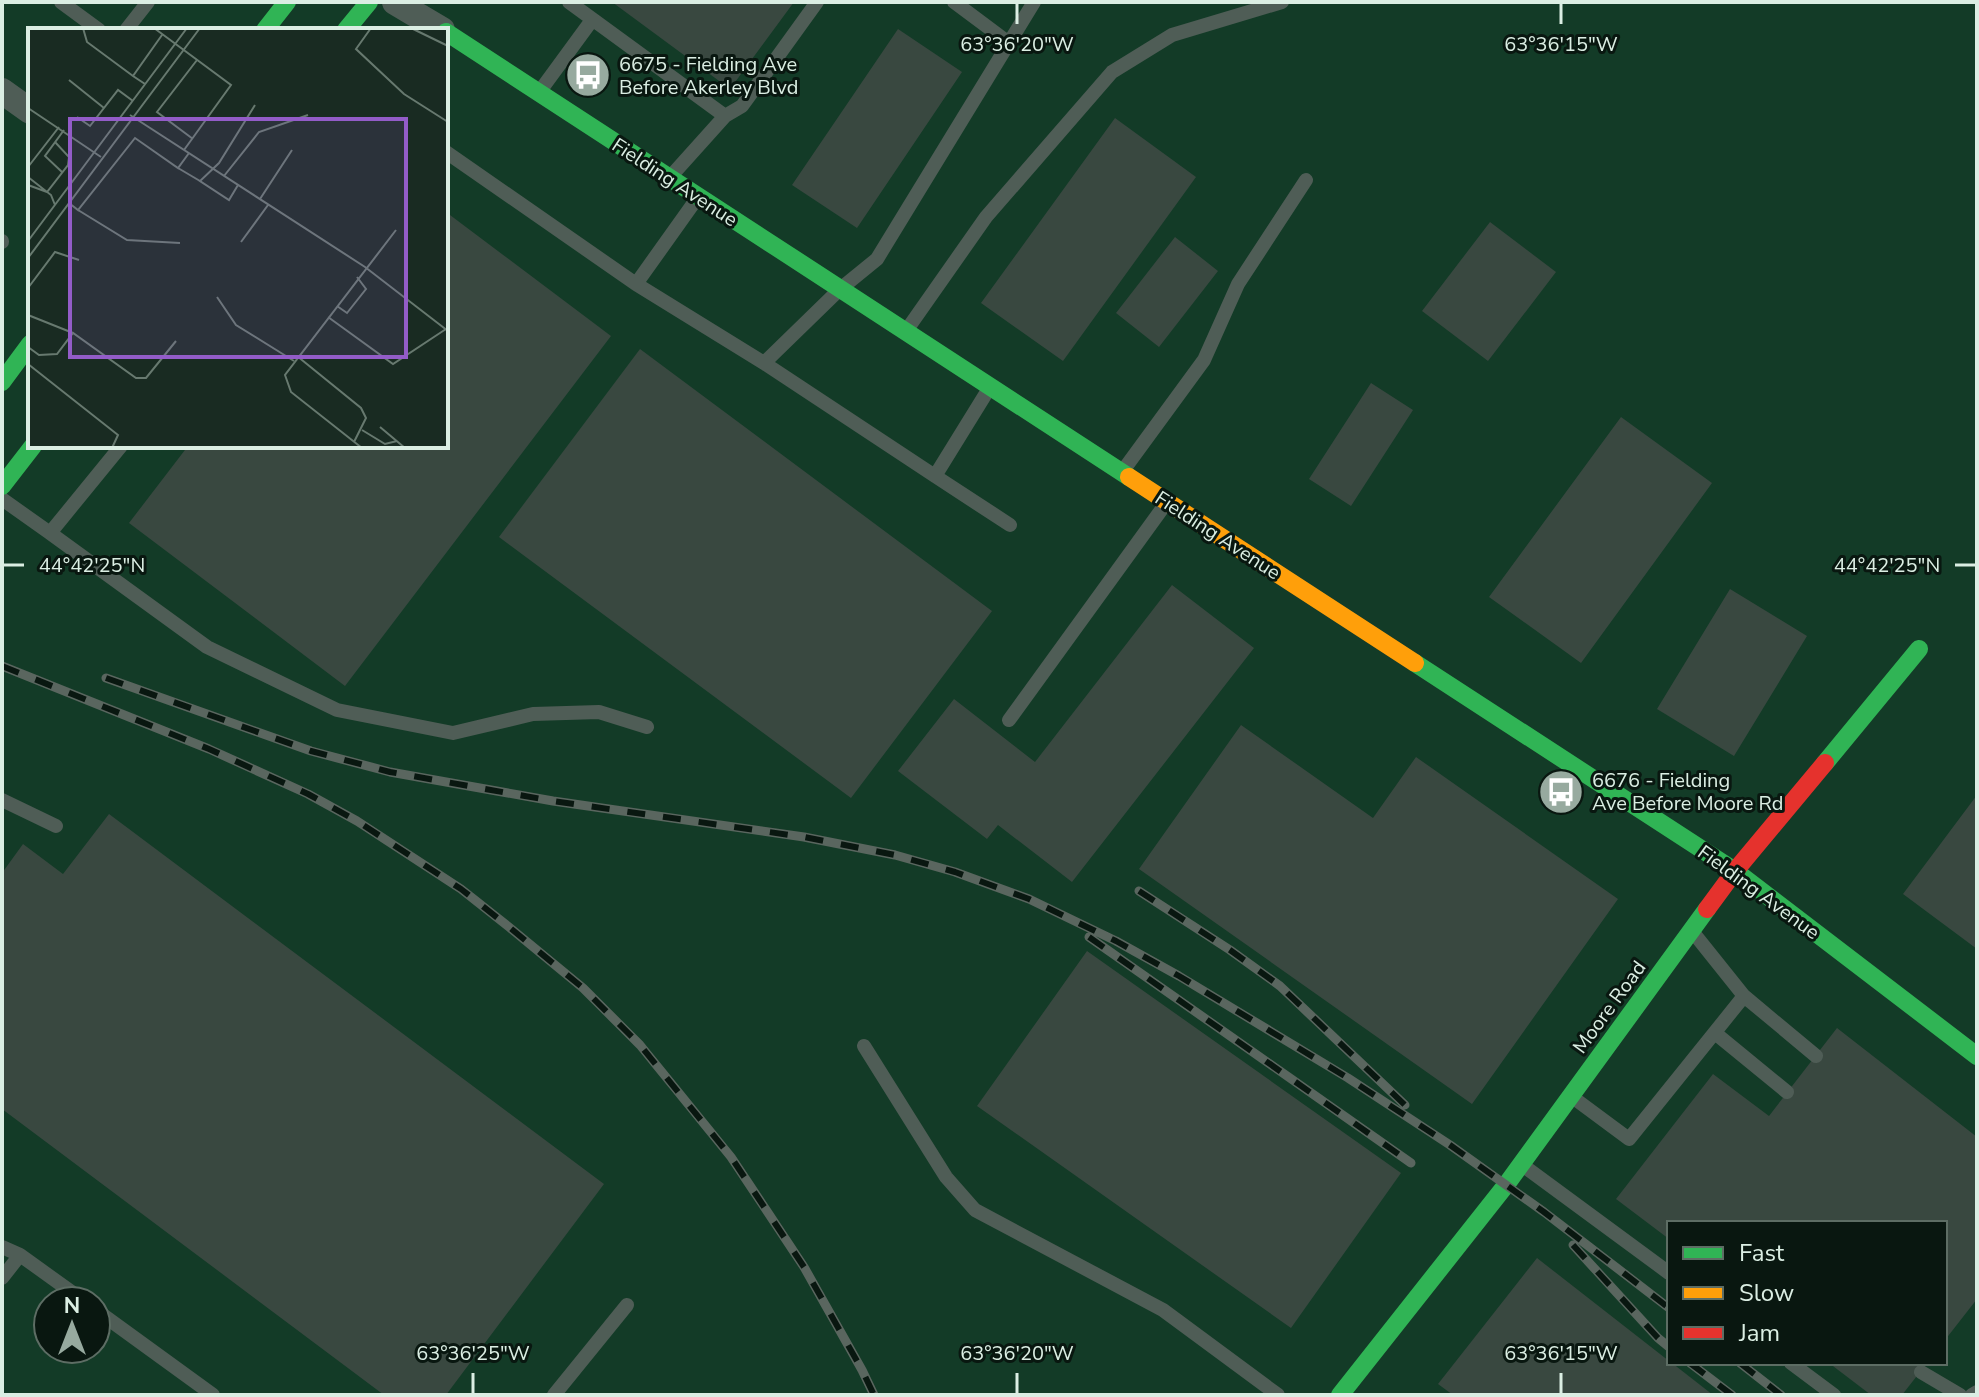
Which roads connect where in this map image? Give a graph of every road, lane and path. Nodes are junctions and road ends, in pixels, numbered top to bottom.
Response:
1 (61, 2) edge
2 (148, 2) edge
3 (287, 2) edge
4 (369, 2) edge
5 (395, 2) edge
6 (569, 2) edge
7 (817, 2) edge
8 (954, 2) edge
9 (1034, 2) edge
10 (1282, 2) edge
11 (592, 20) junction
12 (96, 28) edge
13 (128, 28) edge
14 (267, 28) edge
15 (348, 28) edge
16 (438, 28) edge
17 (448, 34) edge
18 (1009, 43) junction
19 (2, 91) edge
20 (539, 93) junction
21 (28, 110) edge
22 (725, 116) junction
23 (448, 153) edge
24 (669, 178) junction
25 (1306, 180) dead end
26 (698, 197) junction
27 (636, 284) junction
28 (839, 290) junction
29 (906, 331) junction
30 (28, 347) edge
31 (764, 363) junction
32 (2, 382) edge
33 (991, 387) junction
34 (31, 448) edge
35 (119, 448) edge
36 (1122, 472) junction
37 (935, 476) junction
38 (2, 486) edge
39 (2, 499) edge
40 (1167, 501) junction
41 (1010, 525) dead end
42 (50, 533) junction
43 (1919, 649) dead end
44 (1009, 720) dead end
45 (647, 727) dead end
46 (2, 800) edge
47 (56, 826) dead end
48 (1735, 871) junction
49 (1692, 931) junction
50 (1744, 996) junction
51 (1715, 1033) junction
52 (864, 1046) dead end
53 (1816, 1056) dead end
54 (1977, 1056) edge
55 (1787, 1092) dead end
56 (1571, 1096) junction
57 (1521, 1163) junction
58 (2, 1247) edge
59 (20, 1255) junction
60 (1667, 1272) edge
61 (2, 1278) edge
62 (62, 1285) edge
63 (627, 1305) dead end
64 (112, 1322) edge
65 (1794, 1365) edge
66 (1921, 1372) dead end
67 (213, 1395) edge
68 (554, 1395) edge
69 (1278, 1395) edge
70 (1340, 1395) edge
71 (1834, 1395) edge
72 (1960, 1395) edge

1 - 12 lane
2 - 13 lane
3 - 14 street
4 - 15 street
5 - 16 street, Fielding Avenue
6 - 11 lane
7 - 22 lane
8 - 18 lane
9 - 18 lane
10 - 29 lane
11 - 20 lane
11 - 22 lane
17 - 20 street, Fielding Avenue
18 - 28 lane
19 - 21 street
20 - 24 street, Fielding Avenue
22 - 24 lane
23 - 27 lane
24 - 26 street, Fielding Avenue
25 - 36 lane
26 - 27 lane
26 - 28 street, Fielding Avenue
27 - 31 lane
28 - 29 street, Fielding Avenue
28 - 31 lane
29 - 33 street, Fielding Avenue
30 - 32 street
31 - 37 lane
33 - 36 street, Fielding Avenue
33 - 37 lane
34 - 38 street
35 - 42 lane
36 - 40 street, Fielding Avenue
37 - 41 lane
39 - 42 lane
40 - 44 lane
40 - 48 street, Fielding Avenue
42 - 45 lane
43 - 48 street, Moore Road
46 - 47 lane
48 - 49 street, Moore Road
48 - 54 street, Fielding Avenue
49 - 50 lane
49 - 56 street, Moore Road
50 - 51 lane
50 - 53 lane
51 - 55 lane
51 - 56 lane
52 - 69 lane
56 - 57 street, Moore Road
57 - 60 lane
57 - 70 street, Moore Road
58 - 59 lane
59 - 61 lane
59 - 62 lane
63 - 68 lane
64 - 67 lane
65 - 71 lane
66 - 72 lane

